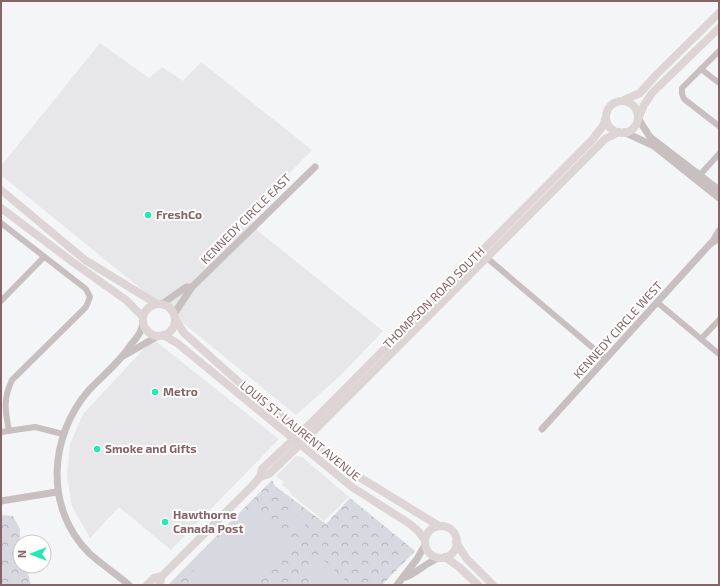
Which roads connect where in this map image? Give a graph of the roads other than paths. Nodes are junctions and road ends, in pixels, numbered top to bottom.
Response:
1 (719, 13) edge
2 (719, 28) edge
3 (719, 51) edge
4 (701, 69) junction
5 (719, 83) edge
6 (624, 100) junction
7 (606, 117) junction
8 (639, 119) junction
9 (719, 126) edge
10 (622, 132) junction
11 (719, 154) edge
12 (314, 167) dead end
13 (698, 178) junction
14 (1, 190) edge
15 (719, 190) edge
16 (719, 198) edge
17 (1, 208) edge
18 (1, 223) edge
19 (719, 231) edge
20 (719, 238) edge
21 (710, 244) junction
22 (44, 257) junction
23 (487, 258) junction
24 (192, 287) junction
25 (1, 300) edge
26 (658, 302) junction
27 (160, 304) junction
28 (174, 317) junction
29 (143, 320) junction
30 (719, 320) edge
31 (160, 335) junction
32 (701, 339) junction
33 (719, 354) edge
34 (125, 355) junction
35 (606, 359) junction
36 (542, 429) dead end
37 (9, 431) junction
38 (1, 432) edge
39 (63, 434) junction
40 (304, 434) junction
41 (296, 442) junction
42 (57, 492) junction
43 (1, 501) edge
44 (439, 526) junction
45 (425, 542) junction
46 (456, 542) junction
47 (442, 558) junction
48 (162, 576) junction
49 (403, 578) junction
50 (129, 585) edge
51 (147, 585) edge
52 (159, 585) edge
53 (397, 585) edge
54 (478, 585) edge
55 (493, 585) edge

1 - 6 main road
2 - 8 main road
3 - 4 street
4 - 5 street
4 - 9 street
6 - 7 main road
6 - 8 main road
7 - 10 main road
7 - 40 main road, THOMPSON ROAD SOUTH
8 - 10 main road
8 - 13 street
10 - 13 street
10 - 23 main road, THOMPSON ROAD SOUTH
11 - 13 street
12 - 24 street, KENNEDY CIRCLE EAST
13 - 15 street
13 - 16 street
14 - 27 main road
17 - 29 main road
18 - 22 street
19 - 21 street, KENNEDY CIRCLE WEST
20 - 21 street, KENNEDY CIRCLE WEST
21 - 26 street, KENNEDY CIRCLE WEST
22 - 25 street
22 - 37 street
23 - 35 street
23 - 40 main road, THOMPSON ROAD SOUTH
24 - 27 street, KENNEDY CIRCLE EAST
24 - 28 street, KENNEDY CIRCLE EAST
26 - 32 street
26 - 35 street, KENNEDY CIRCLE WEST
27 - 28 main road
27 - 29 main road
28 - 31 main road
28 - 40 main road, LOUIS ST. LAURENT AVENUE
29 - 31 main road
29 - 34 street
30 - 32 street
31 - 34 street
31 - 41 main road, LOUIS ST. LAURENT AVENUE
32 - 33 street
34 - 39 street
35 - 36 street, KENNEDY CIRCLE WEST
37 - 38 street
37 - 39 street
39 - 42 street
40 - 41 main road, THOMPSON ROAD SOUTH
40 - 44 main road, LOUIS ST. LAURENT AVENUE
41 - 45 main road, LOUIS ST. LAURENT AVENUE
41 - 48 main road, THOMPSON ROAD SOUTH
42 - 43 street
42 - 50 street
44 - 45 main road
44 - 46 main road
45 - 47 main road
45 - 49 street
46 - 47 main road
46 - 55 main road
47 - 49 street
47 - 54 main road
48 - 51 main road, THOMPSON ROAD SOUTH
48 - 52 main road, THOMPSON ROAD SOUTH
49 - 53 street

